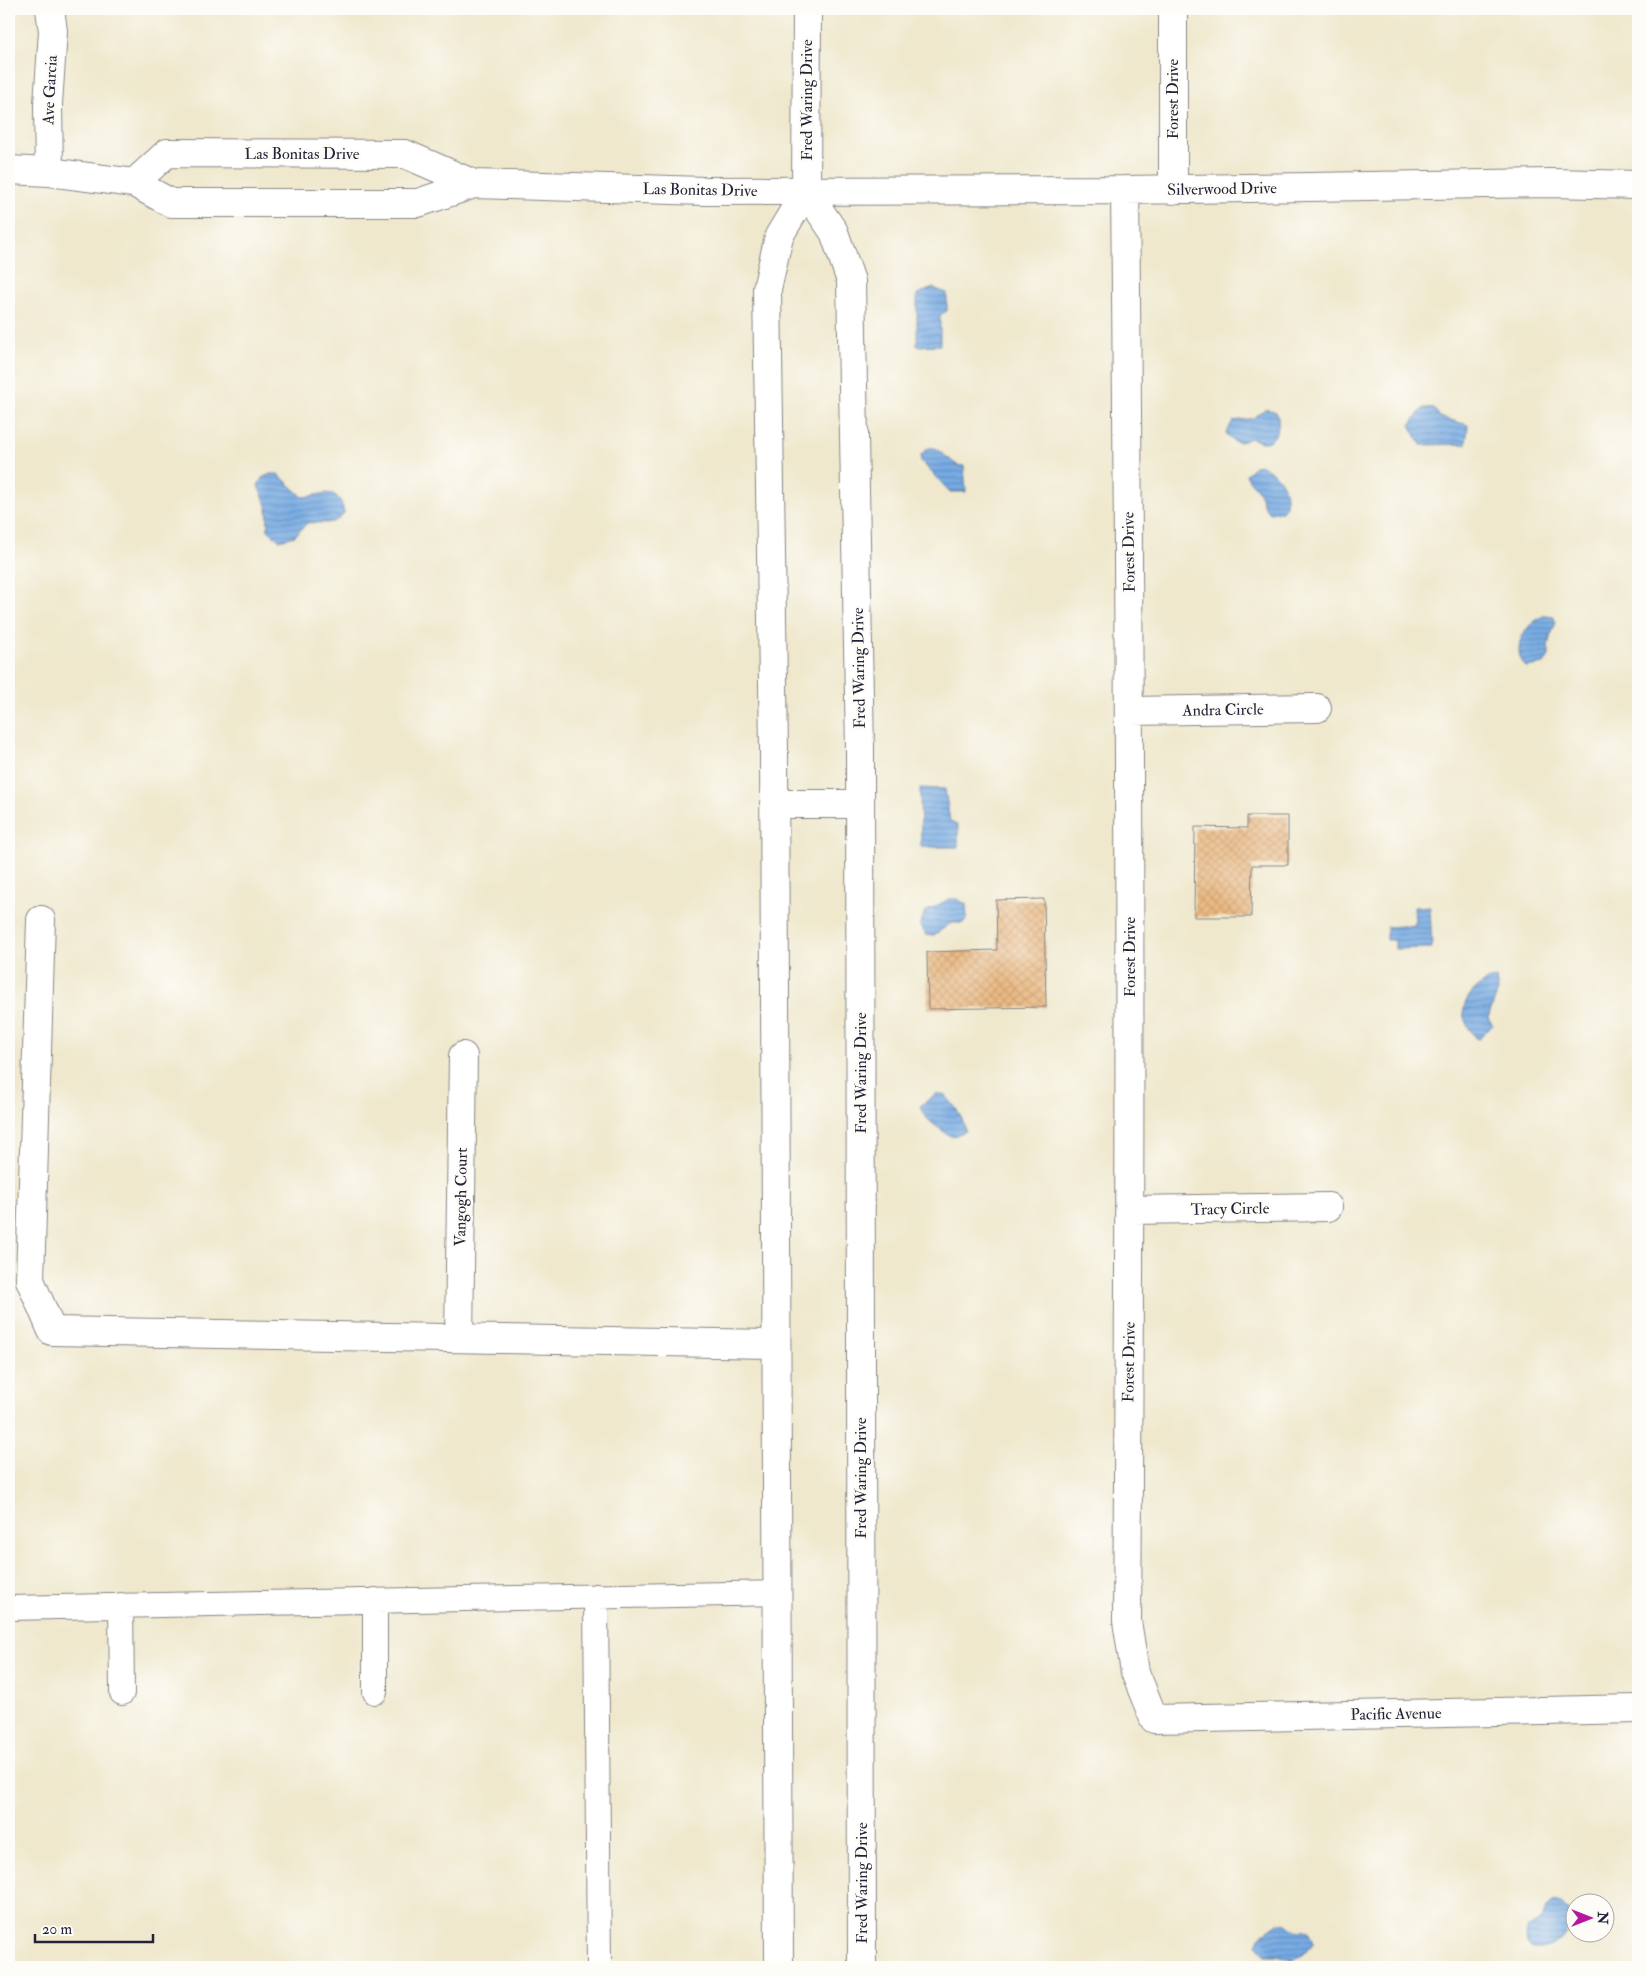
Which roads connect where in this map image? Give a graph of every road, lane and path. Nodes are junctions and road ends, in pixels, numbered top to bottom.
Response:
1 (50, 9) edge
2 (807, 9) edge
3 (1172, 9) edge
4 (9, 170) edge
5 (48, 172) junction
6 (134, 182) junction
7 (474, 184) junction
8 (1638, 185) edge
9 (1125, 190) junction
10 (1173, 190) junction
11 (806, 191) junction
12 (1317, 708) dead end
13 (1130, 712) junction
14 (774, 804) junction
15 (860, 804) junction
16 (41, 920) dead end
17 (463, 1056) dead end
18 (1328, 1207) dead end
19 (1131, 1210) junction
20 (459, 1338) junction
21 (776, 1344) junction
22 (777, 1593) junction
23 (596, 1596) junction
24 (376, 1600) junction
25 (121, 1606) junction
26 (9, 1608) edge
27 (376, 1692) dead end
28 (122, 1693) dead end
29 (1638, 1708) edge
30 (1154, 1719) joint
31 (599, 1967) edge
32 (779, 1967) edge
33 (862, 1967) edge

1 - 5 street, Ave Garcia
2 - 11 street, Fred Waring Drive
3 - 10 street, Forest Drive
4 - 5 street, Las Bonitas Drive
5 - 6 street, Las Bonitas Drive
6 - 7 street, Las Bonitas Drive
6 - 7 street, Las Bonitas Drive
7 - 11 street, Las Bonitas Drive
8 - 10 street, Silverwood Drive
9 - 10 street, Silverwood Drive
9 - 11 street, Silverwood Drive
9 - 13 street, Forest Drive
11 - 14 street
11 - 15 street, Fred Waring Drive
12 - 13 street, Andra Circle
13 - 19 street, Forest Drive
14 - 15 street
14 - 21 street
15 - 33 street, Fred Waring Drive
16 - 20 street
17 - 20 street, Vangogh Court
18 - 19 street, Tracy Circle
19 - 30 street, Forest Drive
20 - 21 street
21 - 22 street
22 - 23 lane
22 - 32 street
23 - 24 lane
23 - 31 lane
24 - 25 lane
24 - 27 lane
25 - 26 lane
25 - 28 lane
29 - 30 street, Pacific Avenue

